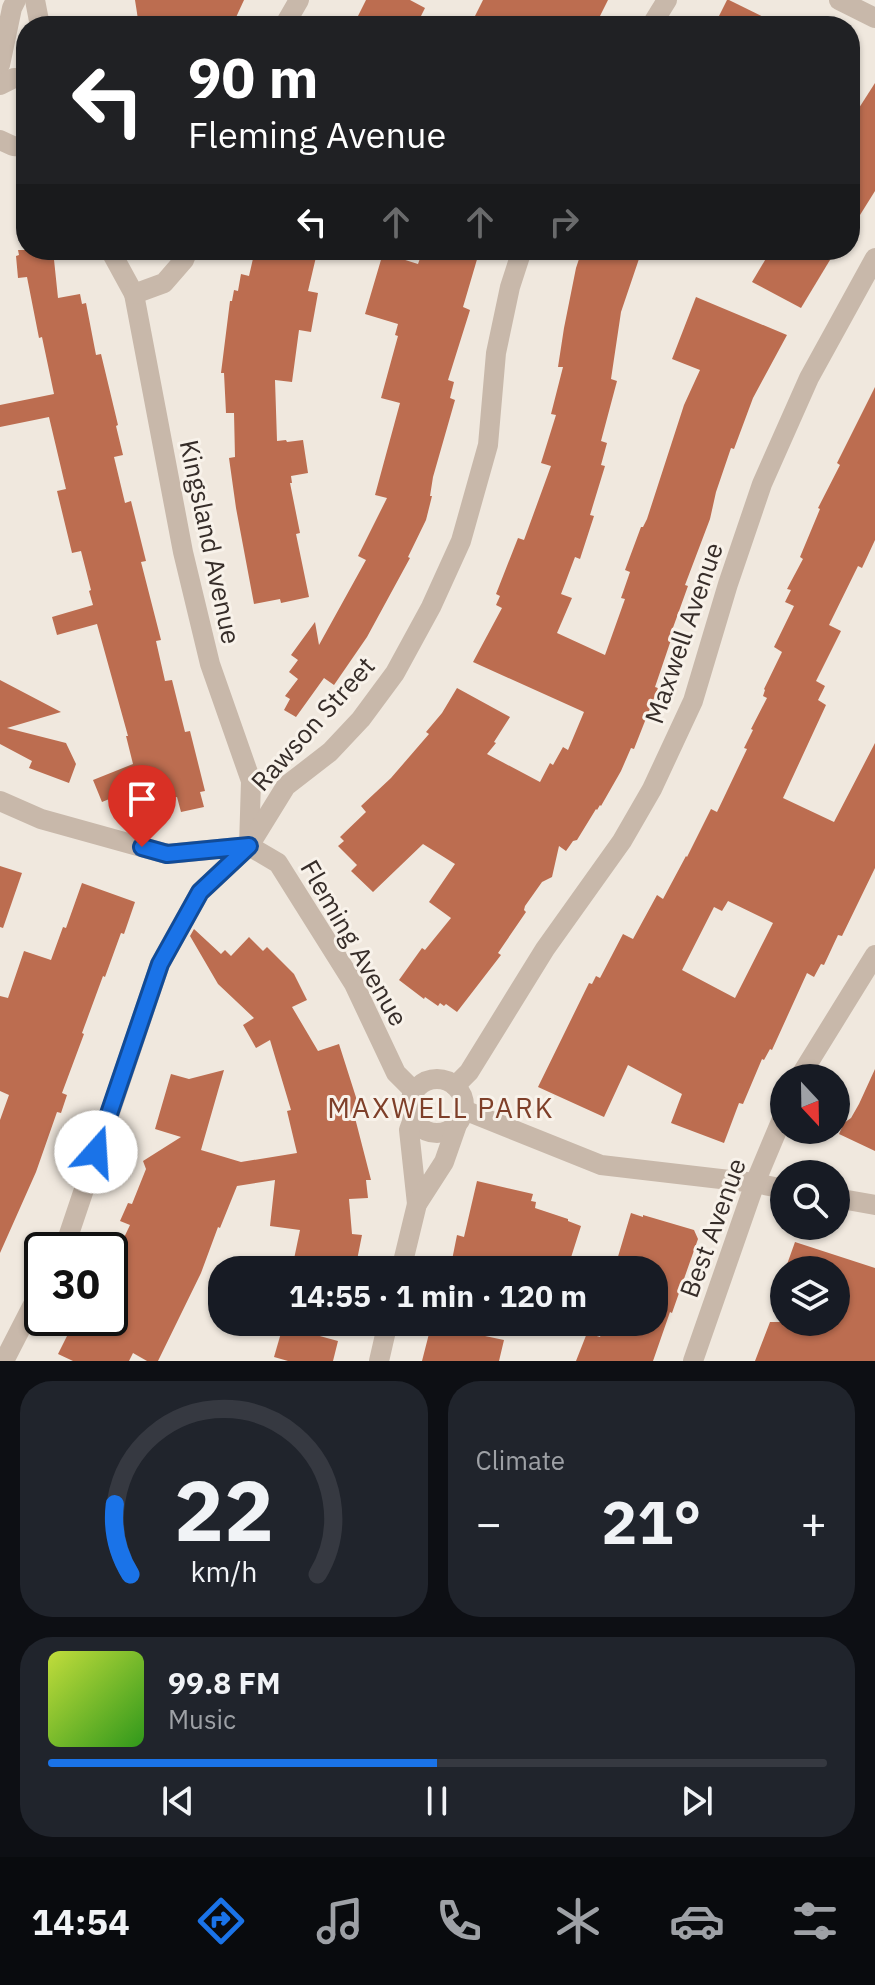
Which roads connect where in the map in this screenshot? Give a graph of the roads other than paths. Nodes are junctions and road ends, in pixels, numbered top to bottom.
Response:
1 (16, 0) edge
2 (839, 0) edge
3 (875, 18) edge
4 (0, 65) edge
5 (875, 258) edge
6 (115, 260) edge
7 (184, 260) edge
8 (519, 260) edge
9 (134, 294) junction
10 (0, 801) edge
11 (249, 846) junction
12 (875, 955) edge
13 (808, 1064) edge
14 (455, 1086) junction
15 (414, 1091) junction
16 (461, 1116) junction
17 (413, 1119) junction
18 (771, 1144) edge
19 (755, 1183) junction
20 (770, 1186) edge
21 (850, 1201) edge
22 (417, 1204) junction
23 (875, 1205) edge
24 (70, 1232) edge
25 (404, 1256) edge
26 (24, 1322) edge
27 (385, 1336) edge
28 (4, 1361) edge
29 (379, 1361) edge
30 (693, 1361) edge

1 - 4 street
2 - 3 street
5 - 14 street, Maxwell Avenue
6 - 9 street, Kingsland Avenue
7 - 9 street
8 - 11 street, Rawson Street
9 - 11 street, Kingsland Avenue
10 - 11 street
11 - 15 street, Fleming Avenue
11 - 24 street, Rawson Street
12 - 13 street
14 - 15 street
14 - 16 street
15 - 17 street
16 - 17 street
16 - 19 street
16 - 22 street
17 - 22 street
18 - 19 street, Best Avenue
19 - 20 street
19 - 30 street, Best Avenue
21 - 23 street
22 - 25 street
26 - 28 street
27 - 29 street

